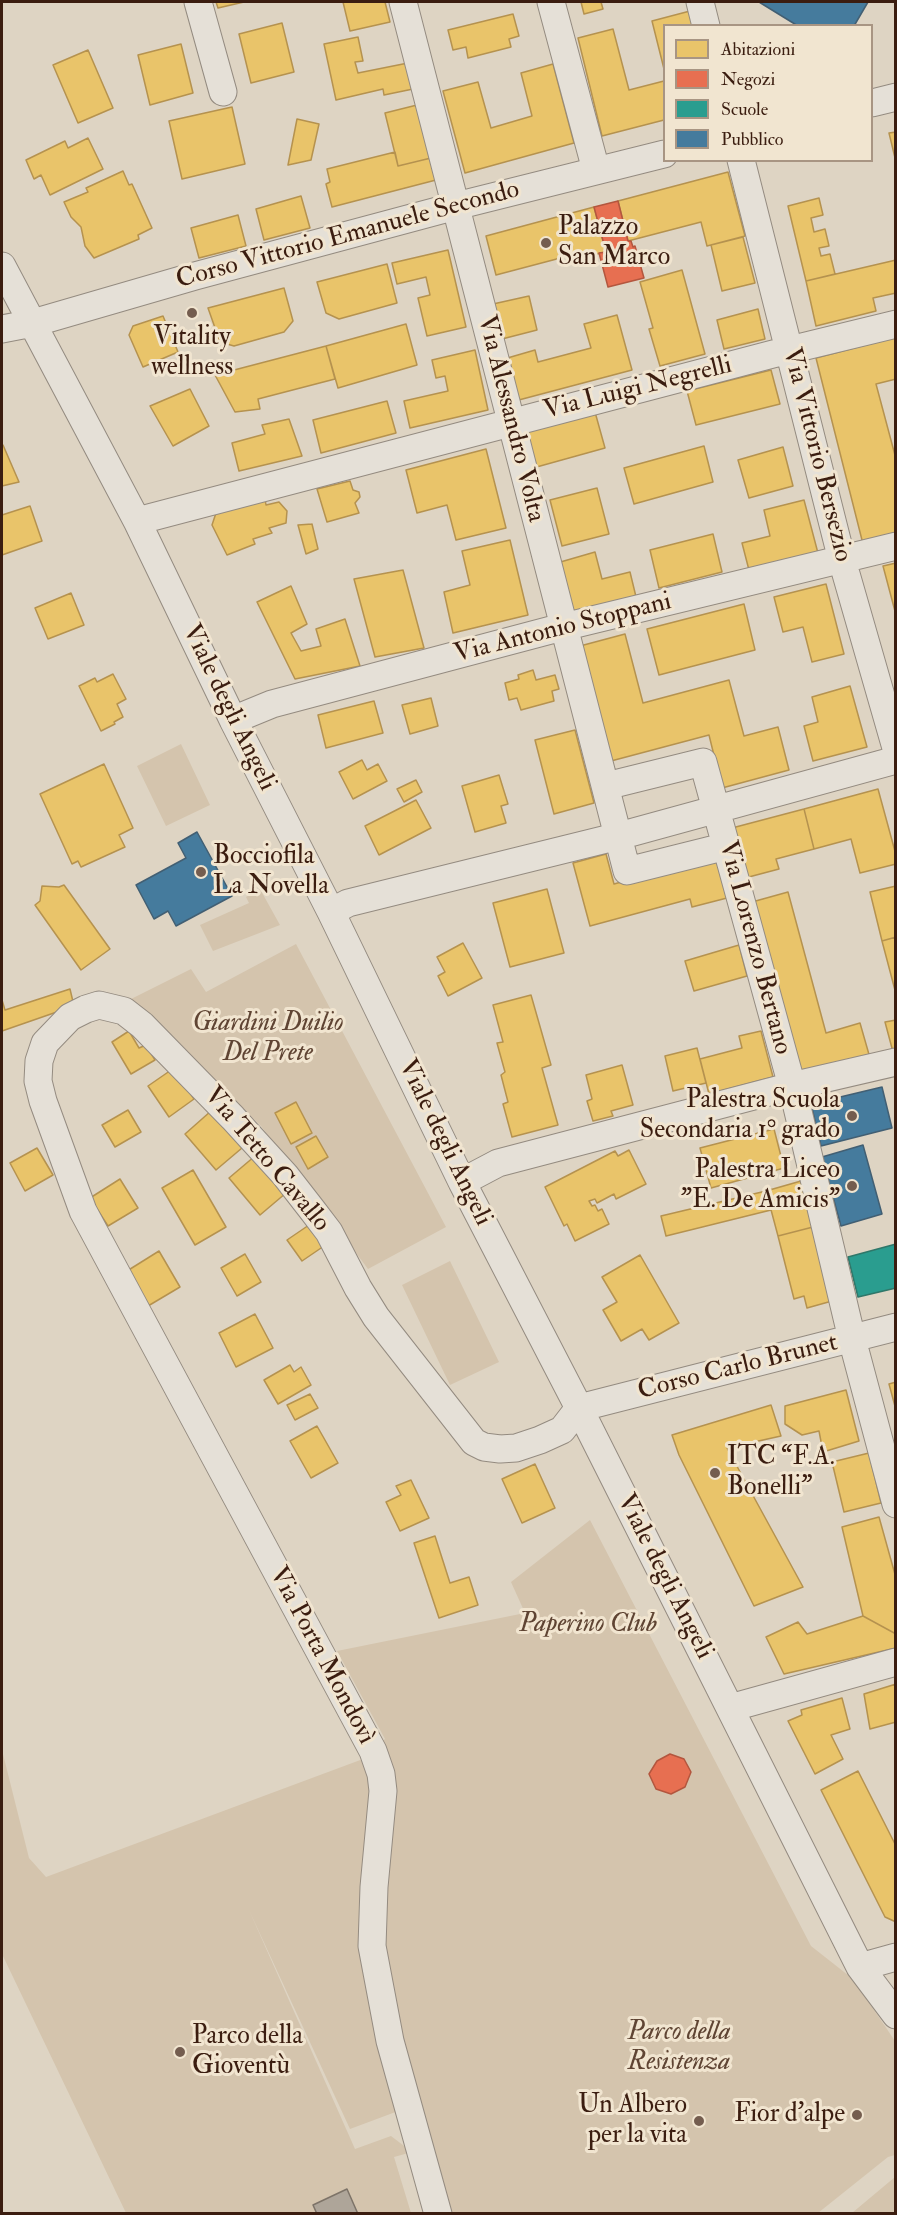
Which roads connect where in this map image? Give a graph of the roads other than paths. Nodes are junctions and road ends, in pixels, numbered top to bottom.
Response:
1 (198, 2) edge
2 (403, 2) edge
3 (551, 2) edge
4 (700, 2) edge
5 (706, 24) edge
6 (223, 92) dead end
7 (896, 97) edge
8 (873, 103) edge
9 (663, 154) edge
10 (742, 162) edge
11 (596, 170) junction
12 (456, 206) junction
13 (2, 266) edge
14 (33, 323) junction
15 (896, 324) edge
16 (2, 329) edge
17 (789, 350) junction
18 (511, 422) junction
19 (137, 520) junction
20 (896, 546) edge
21 (842, 560) junction
22 (564, 627) junction
23 (233, 720) junction
24 (896, 748) edge
25 (896, 760) edge
26 (606, 786) junction
27 (716, 811) junction
28 (619, 836) junction
29 (727, 846) junction
30 (331, 912) junction
31 (896, 1062) edge
32 (792, 1086) junction
33 (56, 1140) joint
34 (462, 1182) junction
35 (896, 1327) edge
36 (852, 1338) junction
37 (579, 1408) junction
38 (896, 1504) edge
39 (896, 1662) edge
40 (730, 1708) junction
41 (896, 1957) edge
42 (860, 1967) junction
43 (896, 2015) edge
44 (438, 2214) edge

1 - 6 street
2 - 12 street, Via Alessandro Volta
3 - 11 street
4 - 5 street
7 - 8 street
9 - 11 street, Corso Vittorio Emanuele Secondo
10 - 17 street, Via Vittorio Bersezio
11 - 12 street, Corso Vittorio Emanuele Secondo
12 - 14 street, Corso Vittorio Emanuele Secondo
12 - 18 street, Via Alessandro Volta
13 - 14 street, Viale degli Angeli
14 - 16 street, Corso Vittorio Emanuele Secondo
14 - 19 street, Viale degli Angeli
15 - 17 street, Via Luigi Negrelli
17 - 18 street, Via Luigi Negrelli
17 - 21 street, Via Vittorio Bersezio
18 - 19 street, Via Luigi Negrelli
18 - 22 street, Via Alessandro Volta
19 - 23 street, Viale degli Angeli
20 - 21 street, Via Antonio Stoppani
21 - 22 street, Via Antonio Stoppani
21 - 24 street, Via Vittorio Bersezio
22 - 23 street, Via Antonio Stoppani
22 - 26 street, Via Alessandro Volta
23 - 30 street, Viale degli Angeli
25 - 27 street
26 - 27 street, Via Lorenzo Bertano
26 - 28 street, Via Alessandro Volta
27 - 28 street
27 - 29 street, Via Lorenzo Bertano
28 - 29 street, Via Alessandro Volta
28 - 30 street
29 - 32 street, Via Lorenzo Bertano
30 - 34 street, Viale degli Angeli
31 - 32 street
32 - 34 street
32 - 36 street, Via Lorenzo Bertano
33 - 37 street, Via Tetto Cavallo
33 - 44 street, Via Porta Mondovì
34 - 37 street, Viale degli Angeli
35 - 36 street, Corso Carlo Brunet
36 - 37 street, Corso Carlo Brunet
36 - 38 street, Via Lorenzo Bertano
37 - 40 street, Viale degli Angeli
39 - 40 street
40 - 42 street, Viale degli Angeli
41 - 42 street
42 - 43 street, Viale degli Angeli

